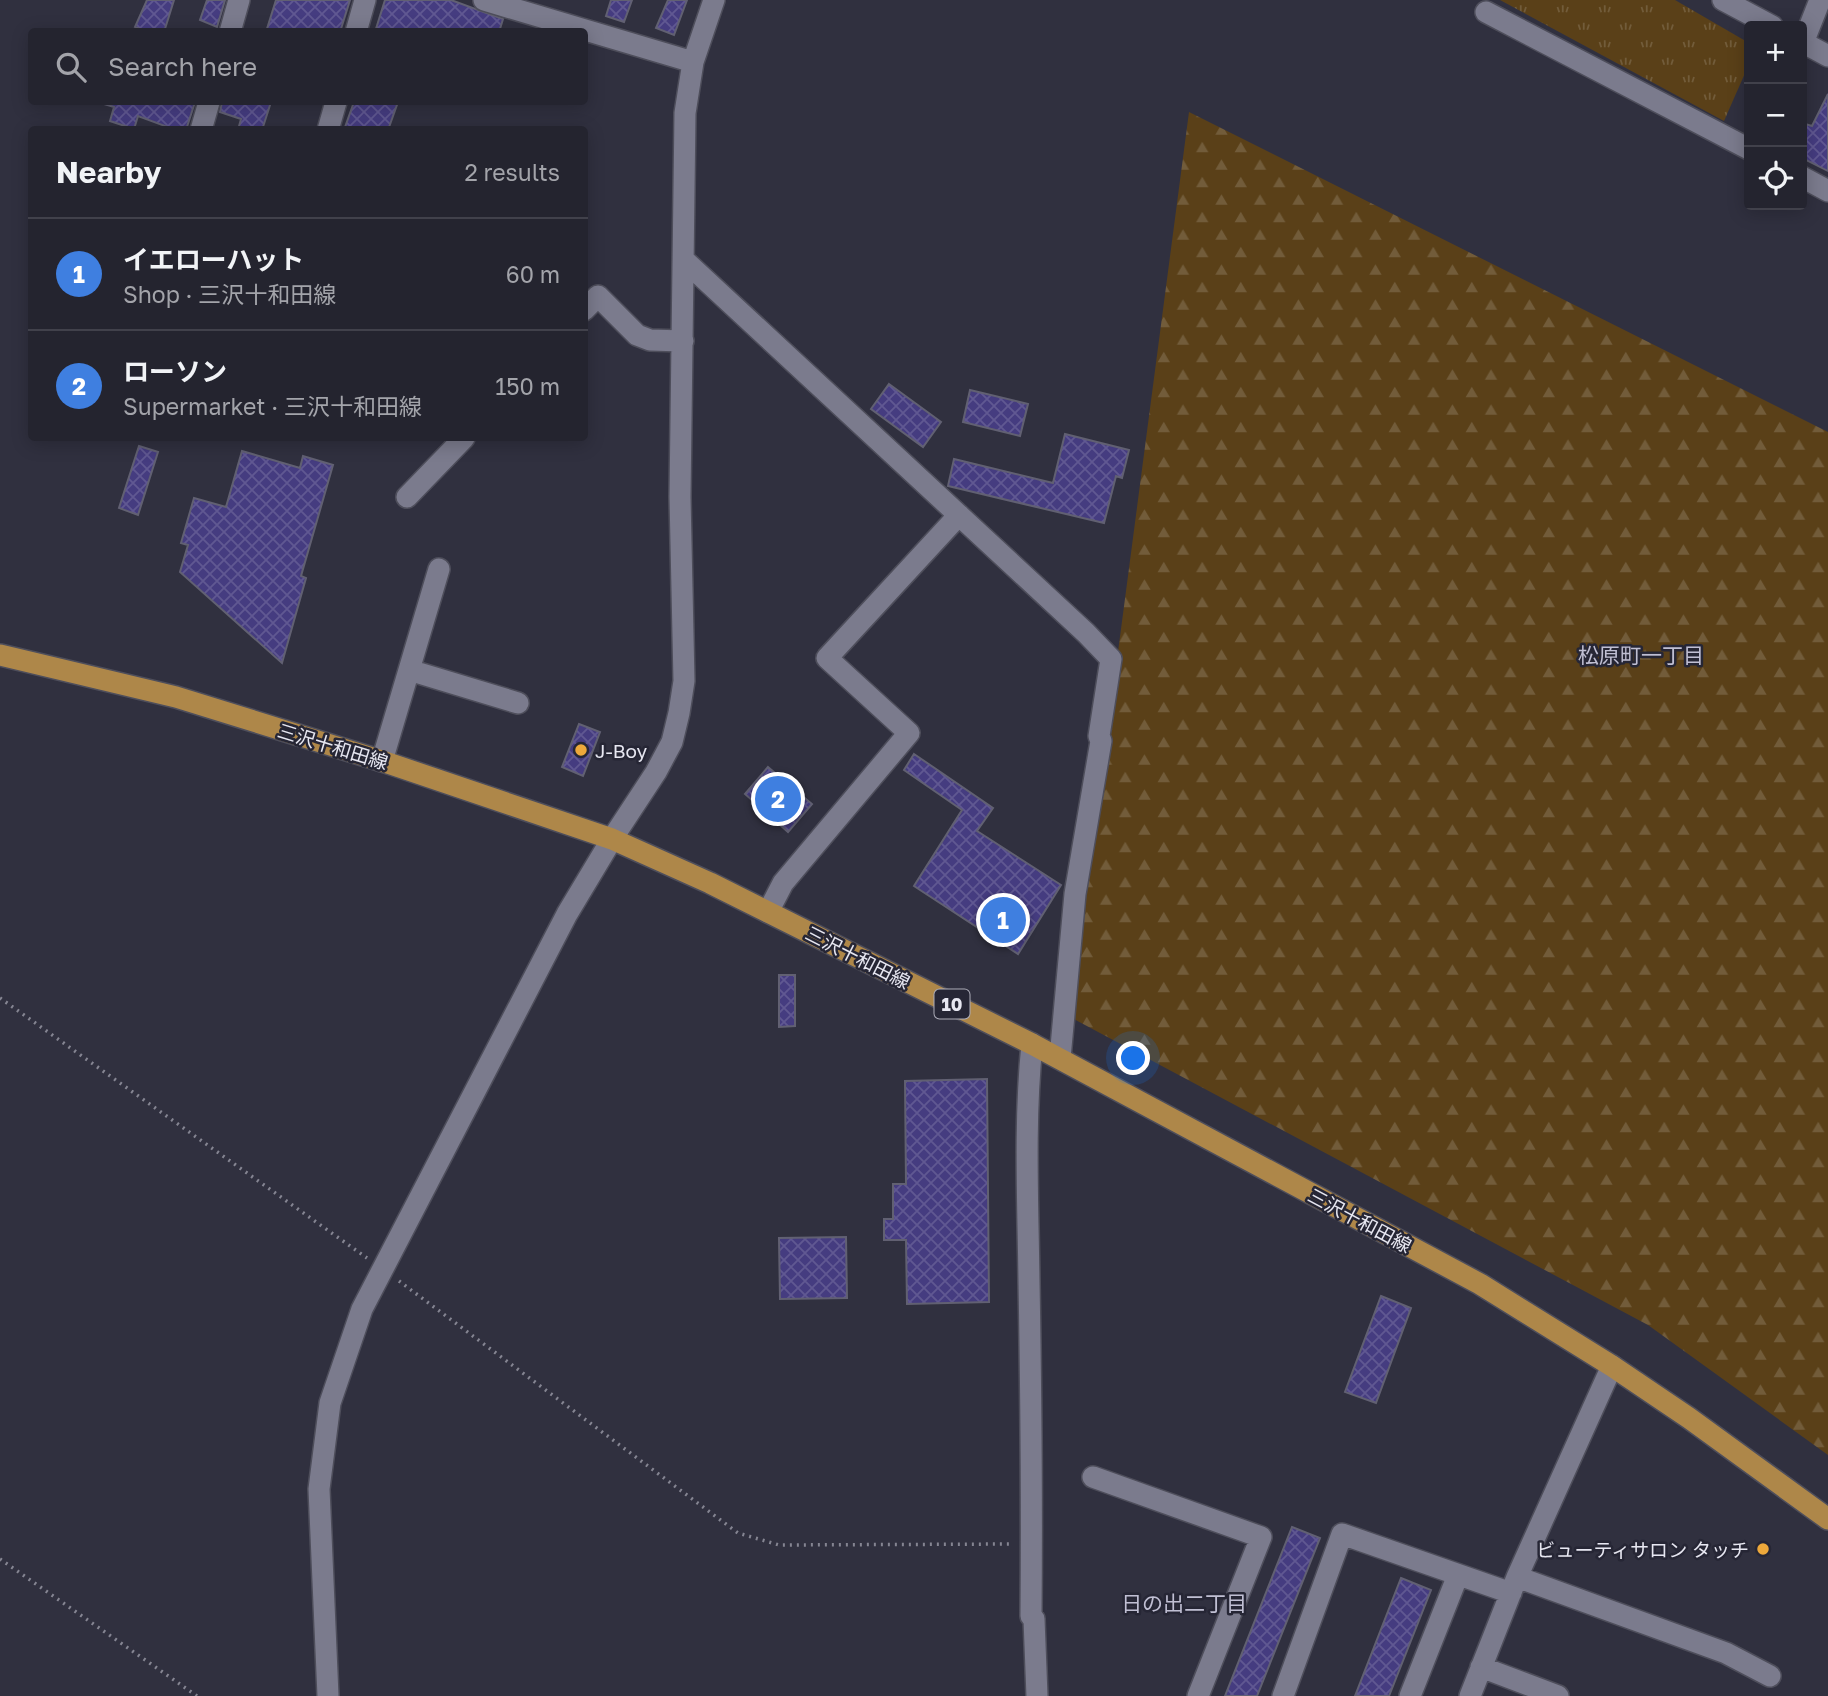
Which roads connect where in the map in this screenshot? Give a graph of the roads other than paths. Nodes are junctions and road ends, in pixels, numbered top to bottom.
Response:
1 (239, 0) edge
2 (365, 0) edge
3 (484, 0) edge
4 (714, 0) edge
5 (1723, 0) edge
6 (1820, 0) edge
7 (1486, 12) dead end
8 (1763, 21) edge
9 (231, 28) edge
10 (357, 28) edge
11 (578, 28) edge
12 (588, 31) edge
13 (1807, 31) edge
14 (1807, 46) edge
15 (1828, 56) edge
16 (693, 62) junction
17 (208, 105) edge
18 (335, 105) edge
19 (202, 126) edge
20 (329, 126) edge
21 (1745, 147) edge
22 (1807, 180) edge
23 (1828, 191) edge
24 (684, 260) junction
25 (588, 306) edge
26 (683, 341) junction
27 (461, 441) edge
28 (407, 497) dead end
29 (959, 515) junction
30 (439, 569) dead end
31 (0, 655) edge
32 (409, 670) junction
33 (518, 704) dead end
34 (382, 761) junction
35 (612, 839) junction
36 (768, 912) junction
37 (1032, 1044) junction
38 (1060, 1058) junction
39 (1612, 1366) junction
40 (1093, 1476) dead end
41 (1828, 1519) edge
42 (1458, 1575) junction
43 (1514, 1585) junction
44 (1481, 1667) junction
45 (1770, 1676) dead end
46 (328, 1696) edge
47 (1037, 1696) edge
48 (1198, 1696) edge
49 (1283, 1696) edge
50 (1410, 1696) edge
51 (1470, 1696) edge
52 (1558, 1696) edge

1 - 9 street
2 - 10 street
3 - 11 street
4 - 16 street
5 - 8 street
6 - 13 street
7 - 21 street
12 - 16 street
14 - 15 street
16 - 24 street
17 - 19 street
18 - 20 street
22 - 23 street
24 - 26 street
24 - 29 street
25 - 26 street
26 - 35 street
27 - 28 street
29 - 36 street
29 - 38 street
30 - 32 street
31 - 34 main road, 三沢十和田線 / 10
32 - 33 street
32 - 34 street
34 - 35 main road, 三沢十和田線 / 10
35 - 36 main road, 三沢十和田線 / 10
35 - 46 street
36 - 37 main road, 三沢十和田線 / 10
37 - 38 main road, 三沢十和田線 / 10
37 - 47 street
38 - 39 main road, 三沢十和田線 / 10
39 - 41 main road, 三沢十和田線 / 10
39 - 43 street
40 - 48 street
42 - 43 street
42 - 49 street
42 - 50 street
43 - 44 street
43 - 45 street
44 - 51 street
44 - 52 street

